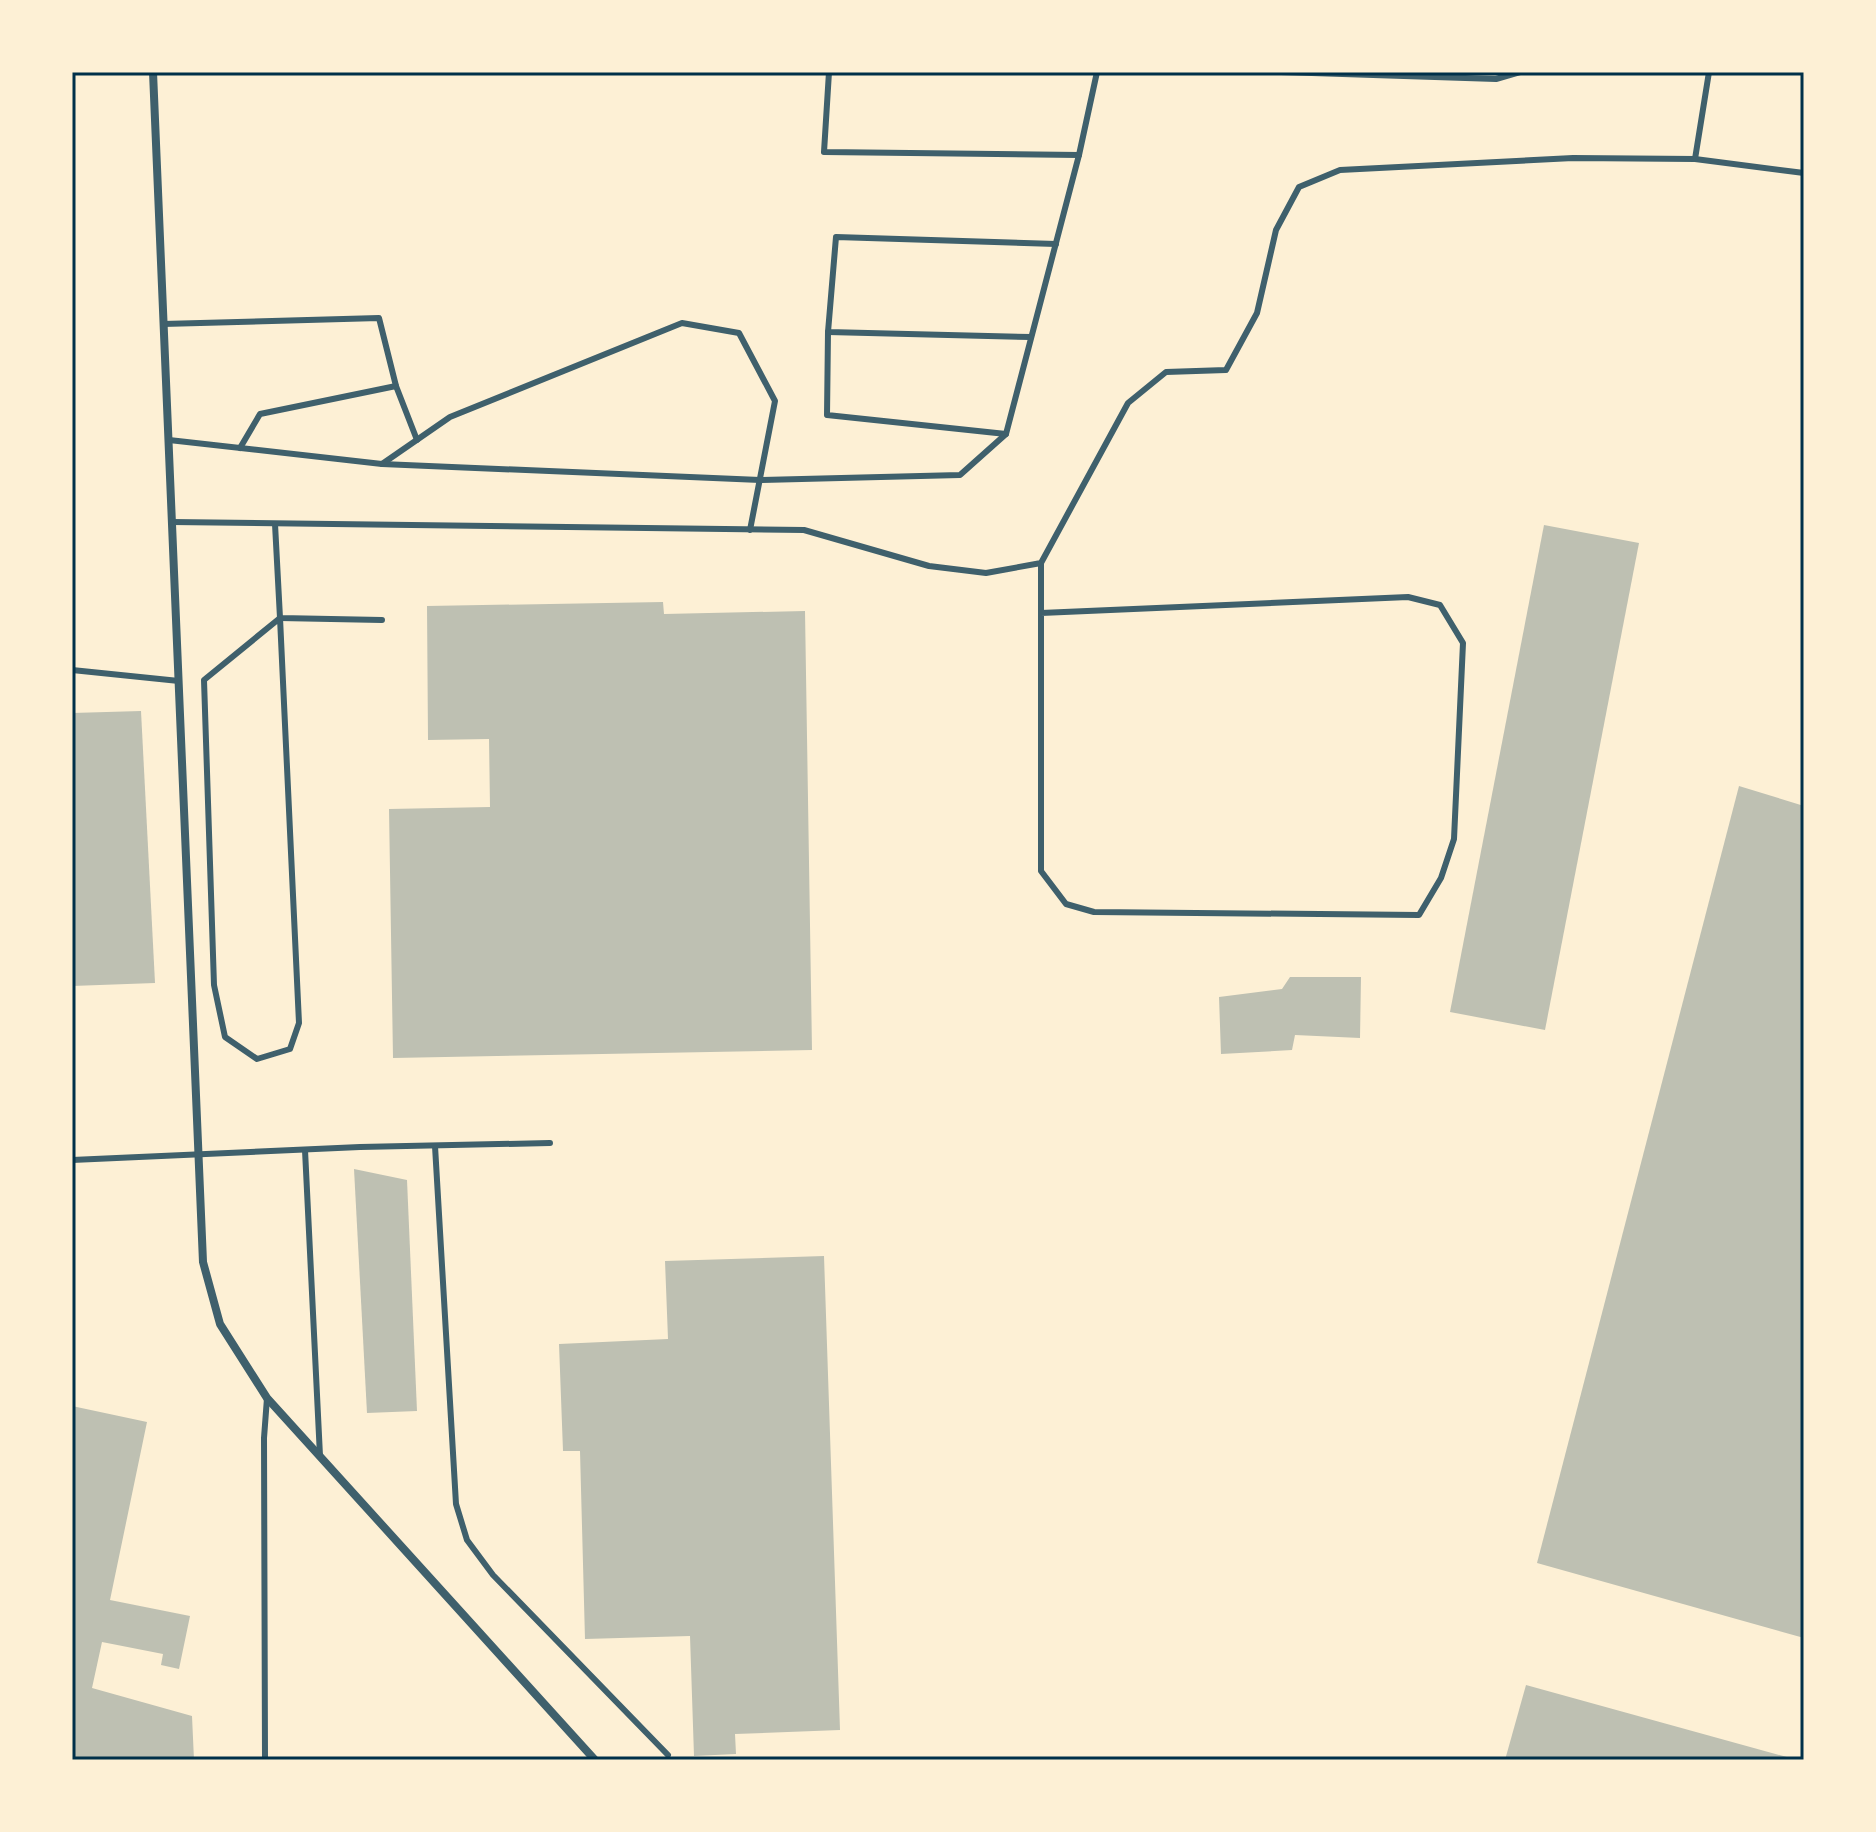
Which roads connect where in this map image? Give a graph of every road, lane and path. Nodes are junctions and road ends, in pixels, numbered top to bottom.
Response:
1 (153, 72) edge
2 (829, 72) edge
3 (1097, 72) edge
4 (1281, 72) edge
5 (1520, 72) edge
6 (1709, 72) edge
7 (1079, 155) junction
8 (1695, 159) junction
9 (1804, 173) edge
10 (1056, 244) junction
11 (163, 324) junction
12 (828, 332) junction
13 (1031, 337) junction
14 (396, 386) junction
15 (1006, 434) junction
16 (169, 440) junction
17 (417, 440) junction
18 (240, 448) junction
19 (382, 464) junction
20 (760, 480) junction
21 (172, 522) junction
22 (275, 524) junction
23 (750, 530) junction
24 (1041, 563) junction
25 (1041, 613) junction
26 (280, 618) junction
27 (382, 620) dead end
28 (72, 670) edge
29 (179, 681) junction
30 (550, 1143) dead end
31 (435, 1146) junction
32 (305, 1150) junction
33 (199, 1154) junction
34 (72, 1160) edge
35 (267, 1398) junction
36 (320, 1456) junction
37 (668, 1755) dead end
38 (265, 1760) edge
39 (595, 1760) edge

1 - 11 street
2 - 7 lane
3 - 7 lane
4 - 5 lane
6 - 8 lane
7 - 10 lane
8 - 9 lane
8 - 24 lane
10 - 12 lane
10 - 13 lane
11 - 14 lane
11 - 16 street
12 - 13 lane
12 - 15 lane
13 - 15 lane
14 - 17 lane
14 - 18 lane
15 - 20 lane
16 - 18 lane
16 - 21 street
17 - 19 lane
17 - 20 lane
18 - 19 lane
19 - 20 lane
20 - 23 lane
21 - 22 lane
21 - 29 street
22 - 23 lane
22 - 26 lane
23 - 24 lane
24 - 25 lane
25 - 25 lane
26 - 26 lane
26 - 27 lane
28 - 29 lane
29 - 33 street
30 - 31 lane
31 - 32 lane
31 - 37 lane
32 - 33 lane
32 - 36 lane
33 - 34 lane
33 - 35 street
35 - 36 street
35 - 38 lane
36 - 39 street

